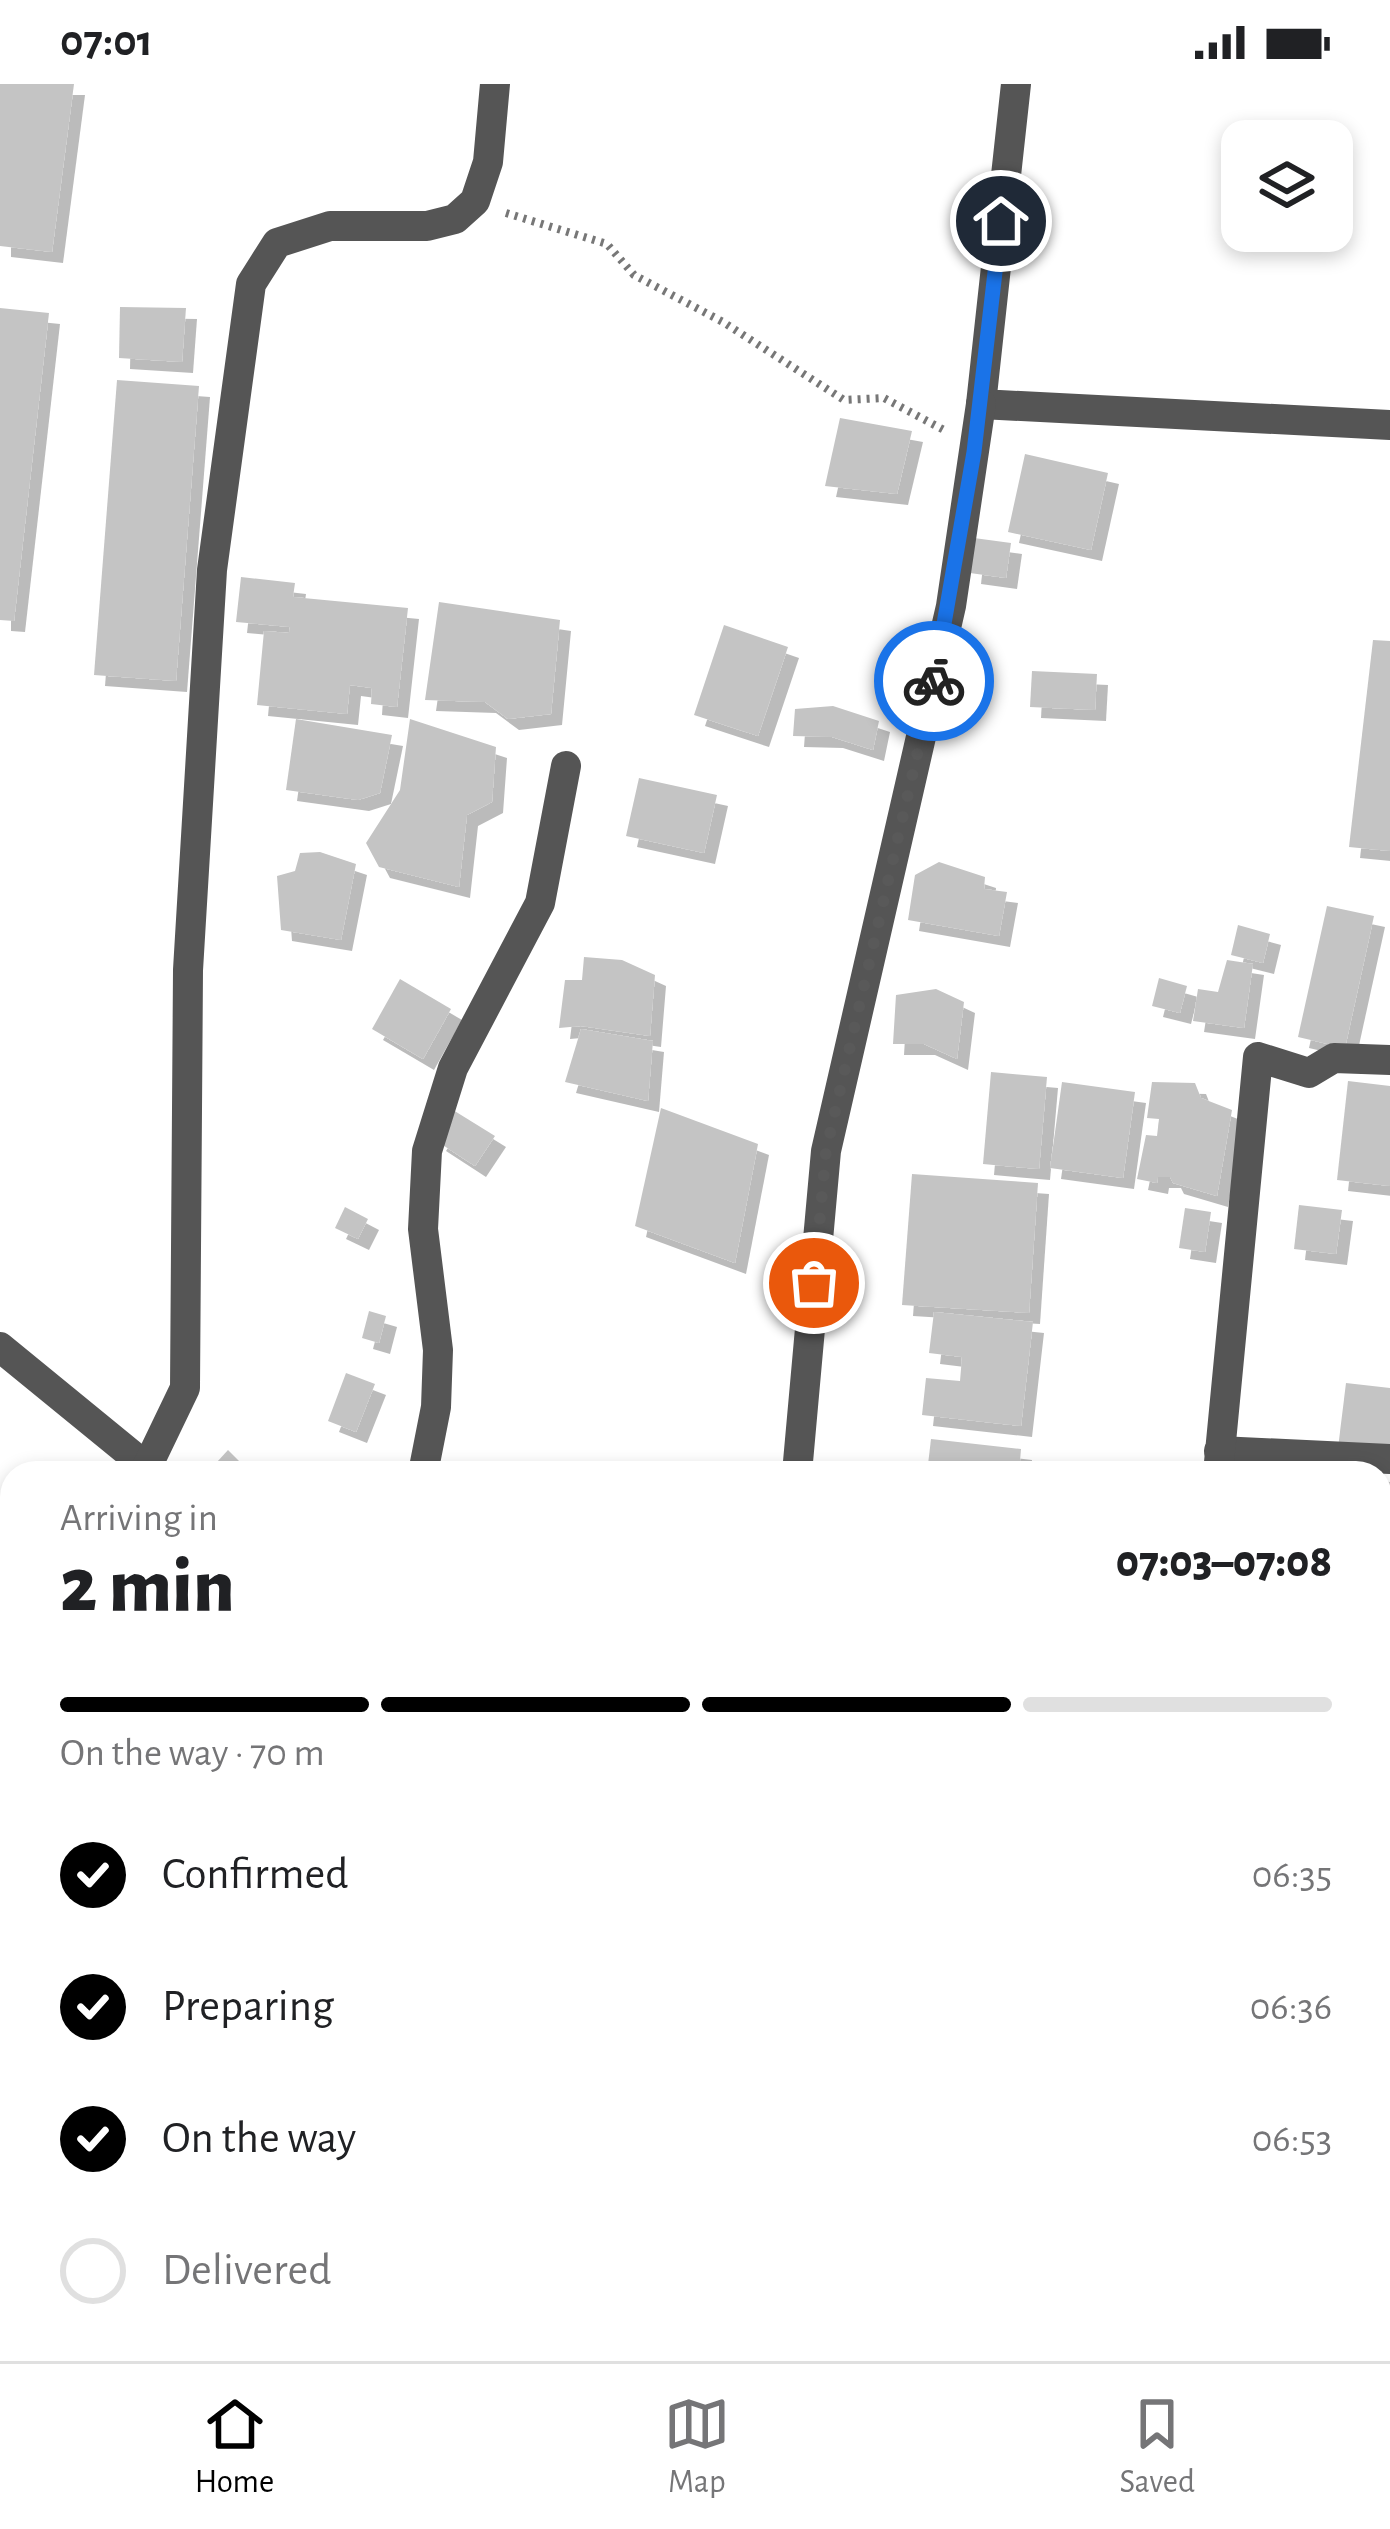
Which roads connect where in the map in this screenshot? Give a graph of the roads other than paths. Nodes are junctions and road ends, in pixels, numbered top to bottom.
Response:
1 (495, 84) edge
2 (1016, 84) edge
3 (981, 404) junction
4 (1390, 425) edge
5 (566, 766) dead end
6 (1390, 1060) edge
7 (0, 1347) edge
8 (1390, 1459) edge
9 (139, 1461) edge
10 (154, 1461) edge
11 (425, 1461) edge
12 (798, 1461) edge
13 (1218, 1461) edge
14 (1275, 1461) edge

1 - 10 street
2 - 3 street
3 - 4 street
3 - 12 street
5 - 11 street
6 - 13 street
7 - 9 street
8 - 14 street

